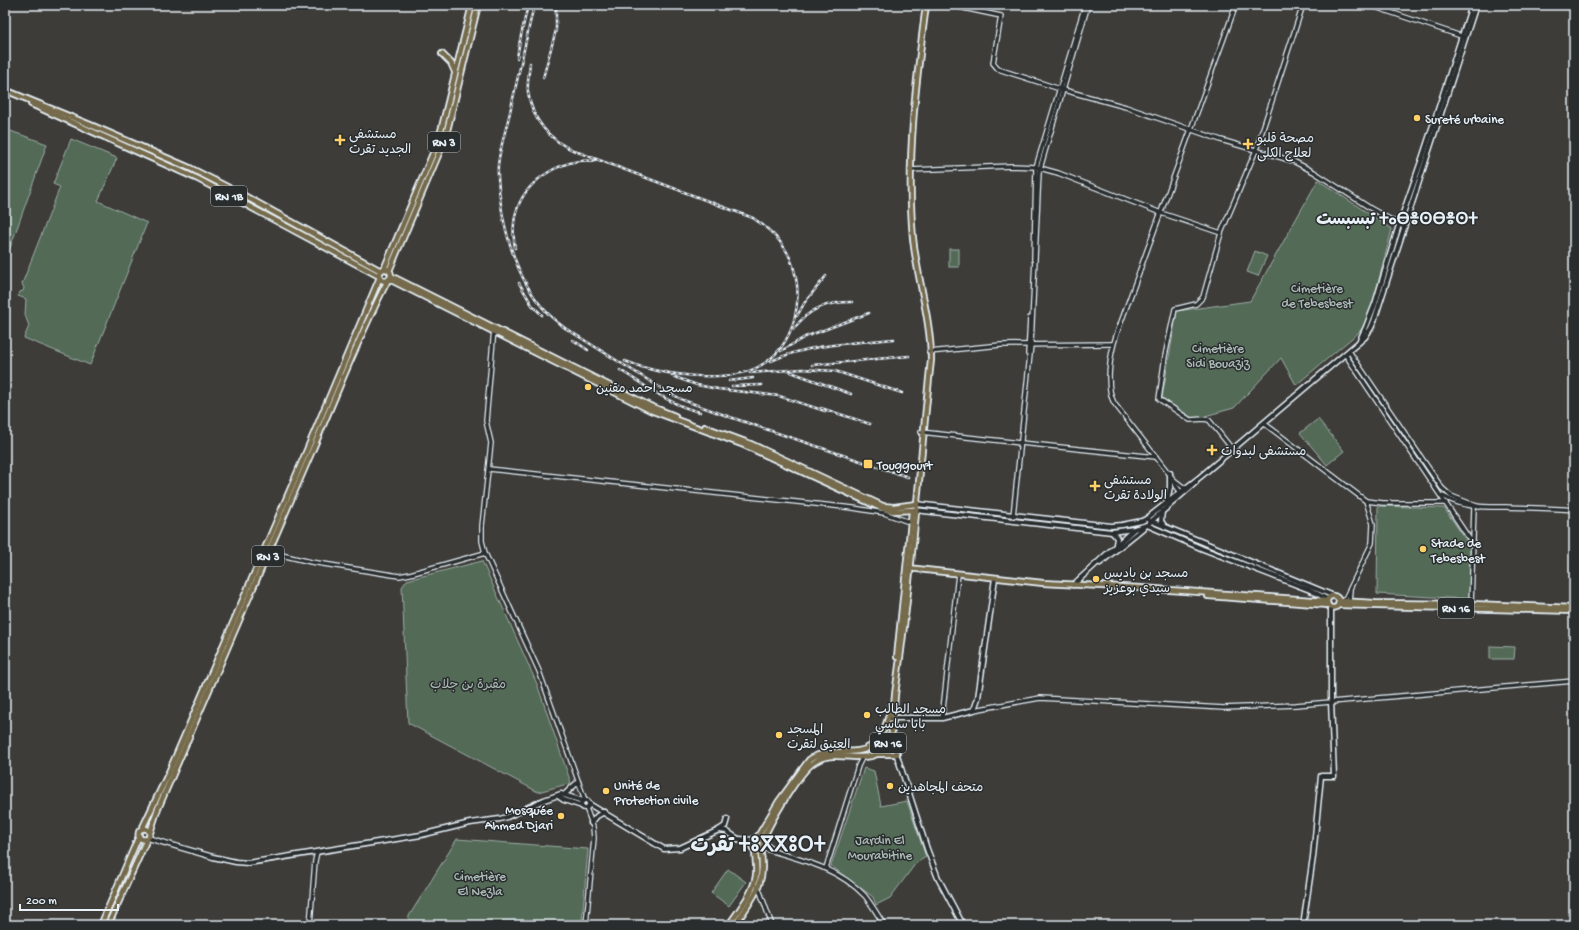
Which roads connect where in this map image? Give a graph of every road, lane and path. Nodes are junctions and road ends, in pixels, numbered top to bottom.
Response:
1 (472, 5) edge
2 (478, 5) edge
3 (925, 5) edge
4 (948, 5) edge
5 (1085, 5) edge
6 (1088, 5) edge
7 (1236, 5) edge
8 (1303, 5) edge
9 (1369, 5) edge
10 (1472, 5) edge
11 (1476, 5) edge
12 (1465, 37) junction
13 (442, 54) dead end
14 (455, 73) junction
15 (1062, 90) junction
16 (5, 92) edge
17 (77, 122) junction
18 (1191, 129) junction
19 (1256, 150) junction
20 (1038, 168) junction
21 (911, 170) junction
22 (1161, 213) junction
23 (1399, 225) junction
24 (1404, 227) junction
25 (1221, 233) junction
26 (385, 275) junction
27 (494, 330) junction
28 (1358, 342) junction
29 (1113, 344) junction
30 (1030, 345) junction
31 (930, 352) junction
32 (1347, 352) junction
33 (1265, 424) junction
34 (922, 432) junction
35 (1021, 443) junction
36 (1233, 450) junction
37 (1157, 457) junction
38 (489, 469) junction
39 (1170, 474) junction
40 (1174, 480) junction
41 (1186, 489) junction
42 (1181, 493) junction
43 (1442, 496) junction
44 (1366, 501) junction
45 (1167, 502) junction
46 (1446, 503) junction
47 (1474, 505) junction
48 (914, 507) junction
49 (1574, 510) edge
50 (1162, 511) junction
51 (1013, 516) junction
52 (1146, 522) junction
53 (913, 524) junction
54 (1165, 528) junction
55 (1134, 529) junction
56 (1112, 532) junction
57 (1473, 544) junction
58 (1116, 545) junction
59 (269, 552) junction
60 (485, 553) junction
61 (908, 568) junction
62 (1093, 568) junction
63 (958, 574) junction
64 (995, 578) junction
65 (1073, 585) junction
66 (1138, 589) junction
67 (1317, 593) junction
68 (1334, 596) junction
69 (1316, 600) junction
70 (1342, 602) junction
71 (1328, 603) junction
72 (1471, 606) junction
73 (1493, 607) junction
74 (1574, 608) edge
75 (1574, 611) edge
76 (1574, 681) edge
77 (1331, 701) junction
78 (974, 710) junction
79 (891, 718) junction
80 (942, 718) junction
81 (891, 737) junction
82 (878, 754) junction
83 (897, 754) junction
84 (862, 758) junction
85 (578, 782) junction
86 (565, 794) junction
87 (558, 796) junction
88 (584, 800) junction
89 (589, 804) junction
90 (582, 806) junction
91 (586, 808) junction
92 (604, 812) junction
93 (727, 819) dead end
94 (591, 822) junction
95 (142, 830) junction
96 (719, 830) junction
97 (139, 836) junction
98 (148, 836) junction
99 (761, 840) junction
100 (751, 843) junction
101 (761, 849) junction
102 (754, 850) junction
103 (776, 852) junction
104 (315, 853) junction
105 (826, 868) junction
106 (758, 886) junction
107 (101, 925) edge
108 (108, 925) edge
109 (310, 925) edge
110 (586, 925) edge
111 (729, 925) edge
112 (735, 925) edge
113 (772, 925) edge
114 (884, 925) edge
115 (963, 925) edge
116 (1303, 925) edge

1 - 14 main road, RN 3
2 - 26 main road, RN 3
3 - 21 main road
4 - 15 street
5 - 15 street
6 - 15 street
7 - 18 street
8 - 19 street
9 - 12 street
10 - 12 main road
11 - 12 main road
12 - 23 main road
12 - 24 main road
13 - 14 main road
14 - 26 main road, RN 3
15 - 18 street
15 - 20 street
16 - 17 main road, RN 1B
17 - 26 main road, RN 1B
17 - 26 main road, RN 1B
18 - 19 street
18 - 22 street
19 - 23 street
19 - 25 street
20 - 21 street
20 - 22 street
20 - 30 street
21 - 31 main road
22 - 25 street
22 - 29 street
23 - 24 street
23 - 28 main road
24 - 28 main road
25 - 36 street
26 - 27 main road
26 - 59 main road, RN 3
26 - 95 main road, RN 3
27 - 38 street
27 - 48 main road
28 - 32 main road
29 - 30 street
29 - 37 street
30 - 31 street
30 - 35 street
31 - 34 main road
32 - 33 main road
32 - 43 street
32 - 47 street
33 - 36 main road
33 - 44 street
34 - 35 street
34 - 48 main road
35 - 37 street
35 - 51 street
36 - 41 main road
37 - 39 street
38 - 53 street
38 - 60 street
39 - 40 street
39 - 45 main road
40 - 41 street
40 - 42 street
41 - 42 main road
42 - 45 main road
42 - 50 main road
43 - 46 street
43 - 47 street
44 - 46 street
44 - 70 street
45 - 52 main road
46 - 57 street
47 - 49 street
47 - 57 street
48 - 51 main road
48 - 53 main road
48 - 56 main road
50 - 52 main road
50 - 54 main road
51 - 52 main road
52 - 54 main road
52 - 55 main road
52 - 62 main road
52 - 67 main road
53 - 61 main road
54 - 68 main road
55 - 56 main road
55 - 58 main road
56 - 58 main road
57 - 72 street
58 - 62 main road
59 - 60 street
59 - 98 main road, RN 3
60 - 85 street
61 - 63 main road
61 - 79 main road, RN 16
62 - 65 main road
63 - 64 main road
63 - 80 street
64 - 65 main road
64 - 78 main road
65 - 66 main road
66 - 69 main road
66 - 71 main road
67 - 69 main road
67 - 71 main road
68 - 70 main road
68 - 71 main road
69 - 71 main road
70 - 71 main road
70 - 72 main road, RN 16
70 - 72 main road, RN 16
71 - 77 main road
72 - 73 main road, RN 16
73 - 74 main road, RN 16
73 - 75 main road, RN 16
76 - 77 street
77 - 78 street
77 - 116 main road
78 - 80 main road
79 - 80 main road
79 - 81 main road, RN 16
79 - 99 main road, RN 16
81 - 82 main road, RN 16
81 - 83 main road
82 - 83 main road
82 - 84 main road, RN 16
83 - 115 main road
84 - 99 main road, RN 16
84 - 105 street
85 - 86 main road
85 - 88 street
86 - 87 main road
86 - 88 main road
87 - 90 main road
87 - 104 main road
88 - 89 main road
88 - 90 main road
89 - 91 main road
89 - 92 main road
90 - 91 main road
91 - 94 street
92 - 94 main road
92 - 96 main road
93 - 96 main road
94 - 110 street
95 - 97 main road
95 - 98 main road
96 - 100 main road
97 - 98 main road
97 - 107 main road
98 - 104 main road
98 - 108 main road, RN 3
99 - 100 main road
99 - 101 main road
99 - 103 street
100 - 102 main road
101 - 102 main road
101 - 103 street
101 - 106 main road
102 - 111 main road
103 - 105 street
104 - 109 street
105 - 114 street
106 - 112 main road
106 - 113 street

